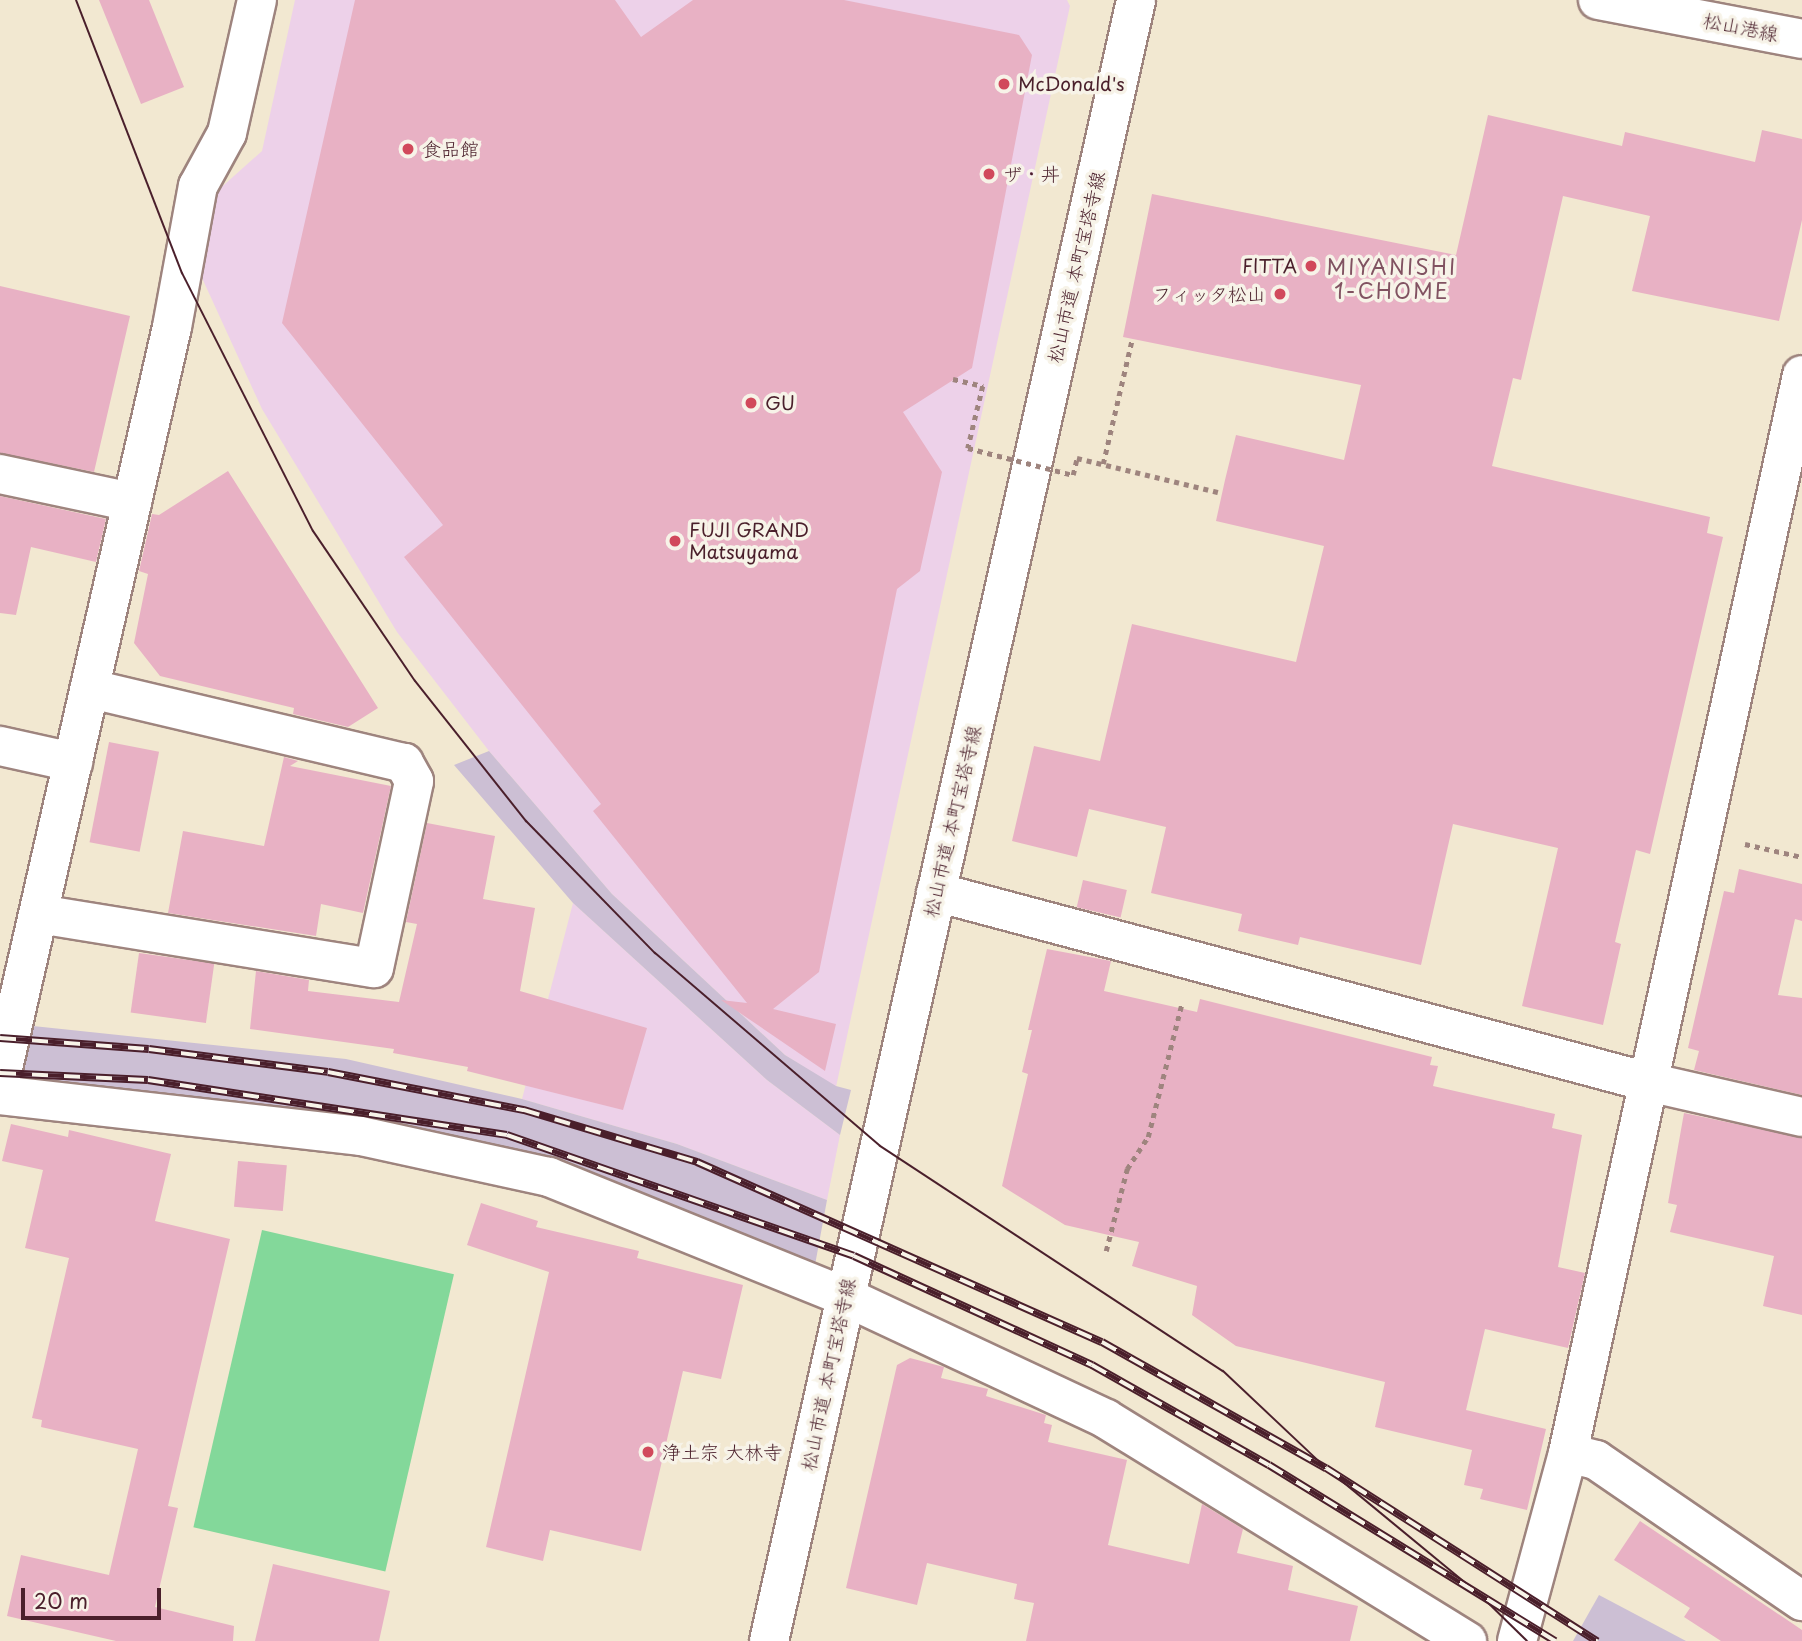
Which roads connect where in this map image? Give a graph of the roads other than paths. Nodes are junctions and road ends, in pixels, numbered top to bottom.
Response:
1 (257, 0) edge
2 (1136, 0) edge
3 (1598, 0) edge
4 (1802, 39) edge
5 (1802, 375) edge
6 (0, 474) edge
7 (1789, 499) edge
8 (132, 502) junction
9 (90, 689) junction
10 (0, 746) edge
11 (73, 762) junction
12 (936, 892) junction
13 (38, 914) junction
14 (0, 1081) edge
15 (1648, 1082) junction
16 (0, 1095) edge
17 (1802, 1117) edge
18 (844, 1296) junction
19 (1569, 1452) junction
20 (1802, 1601) edge
21 (769, 1641) edge
22 (1467, 1641) edge
23 (1517, 1641) edge

1 - 8 street
2 - 12 street, 松山市道 本町宝塔寺線
3 - 4 street, 松山港線
5 - 7 street
6 - 8 street
7 - 15 street
8 - 9 street
9 - 11 street
9 - 13 street
10 - 11 street
11 - 13 street
12 - 15 street
12 - 18 street, 松山市道 本町宝塔寺線
13 - 14 street
15 - 17 street
15 - 19 street
16 - 18 street
18 - 21 street, 松山市道 本町宝塔寺線
18 - 22 street
19 - 20 street
19 - 23 street

